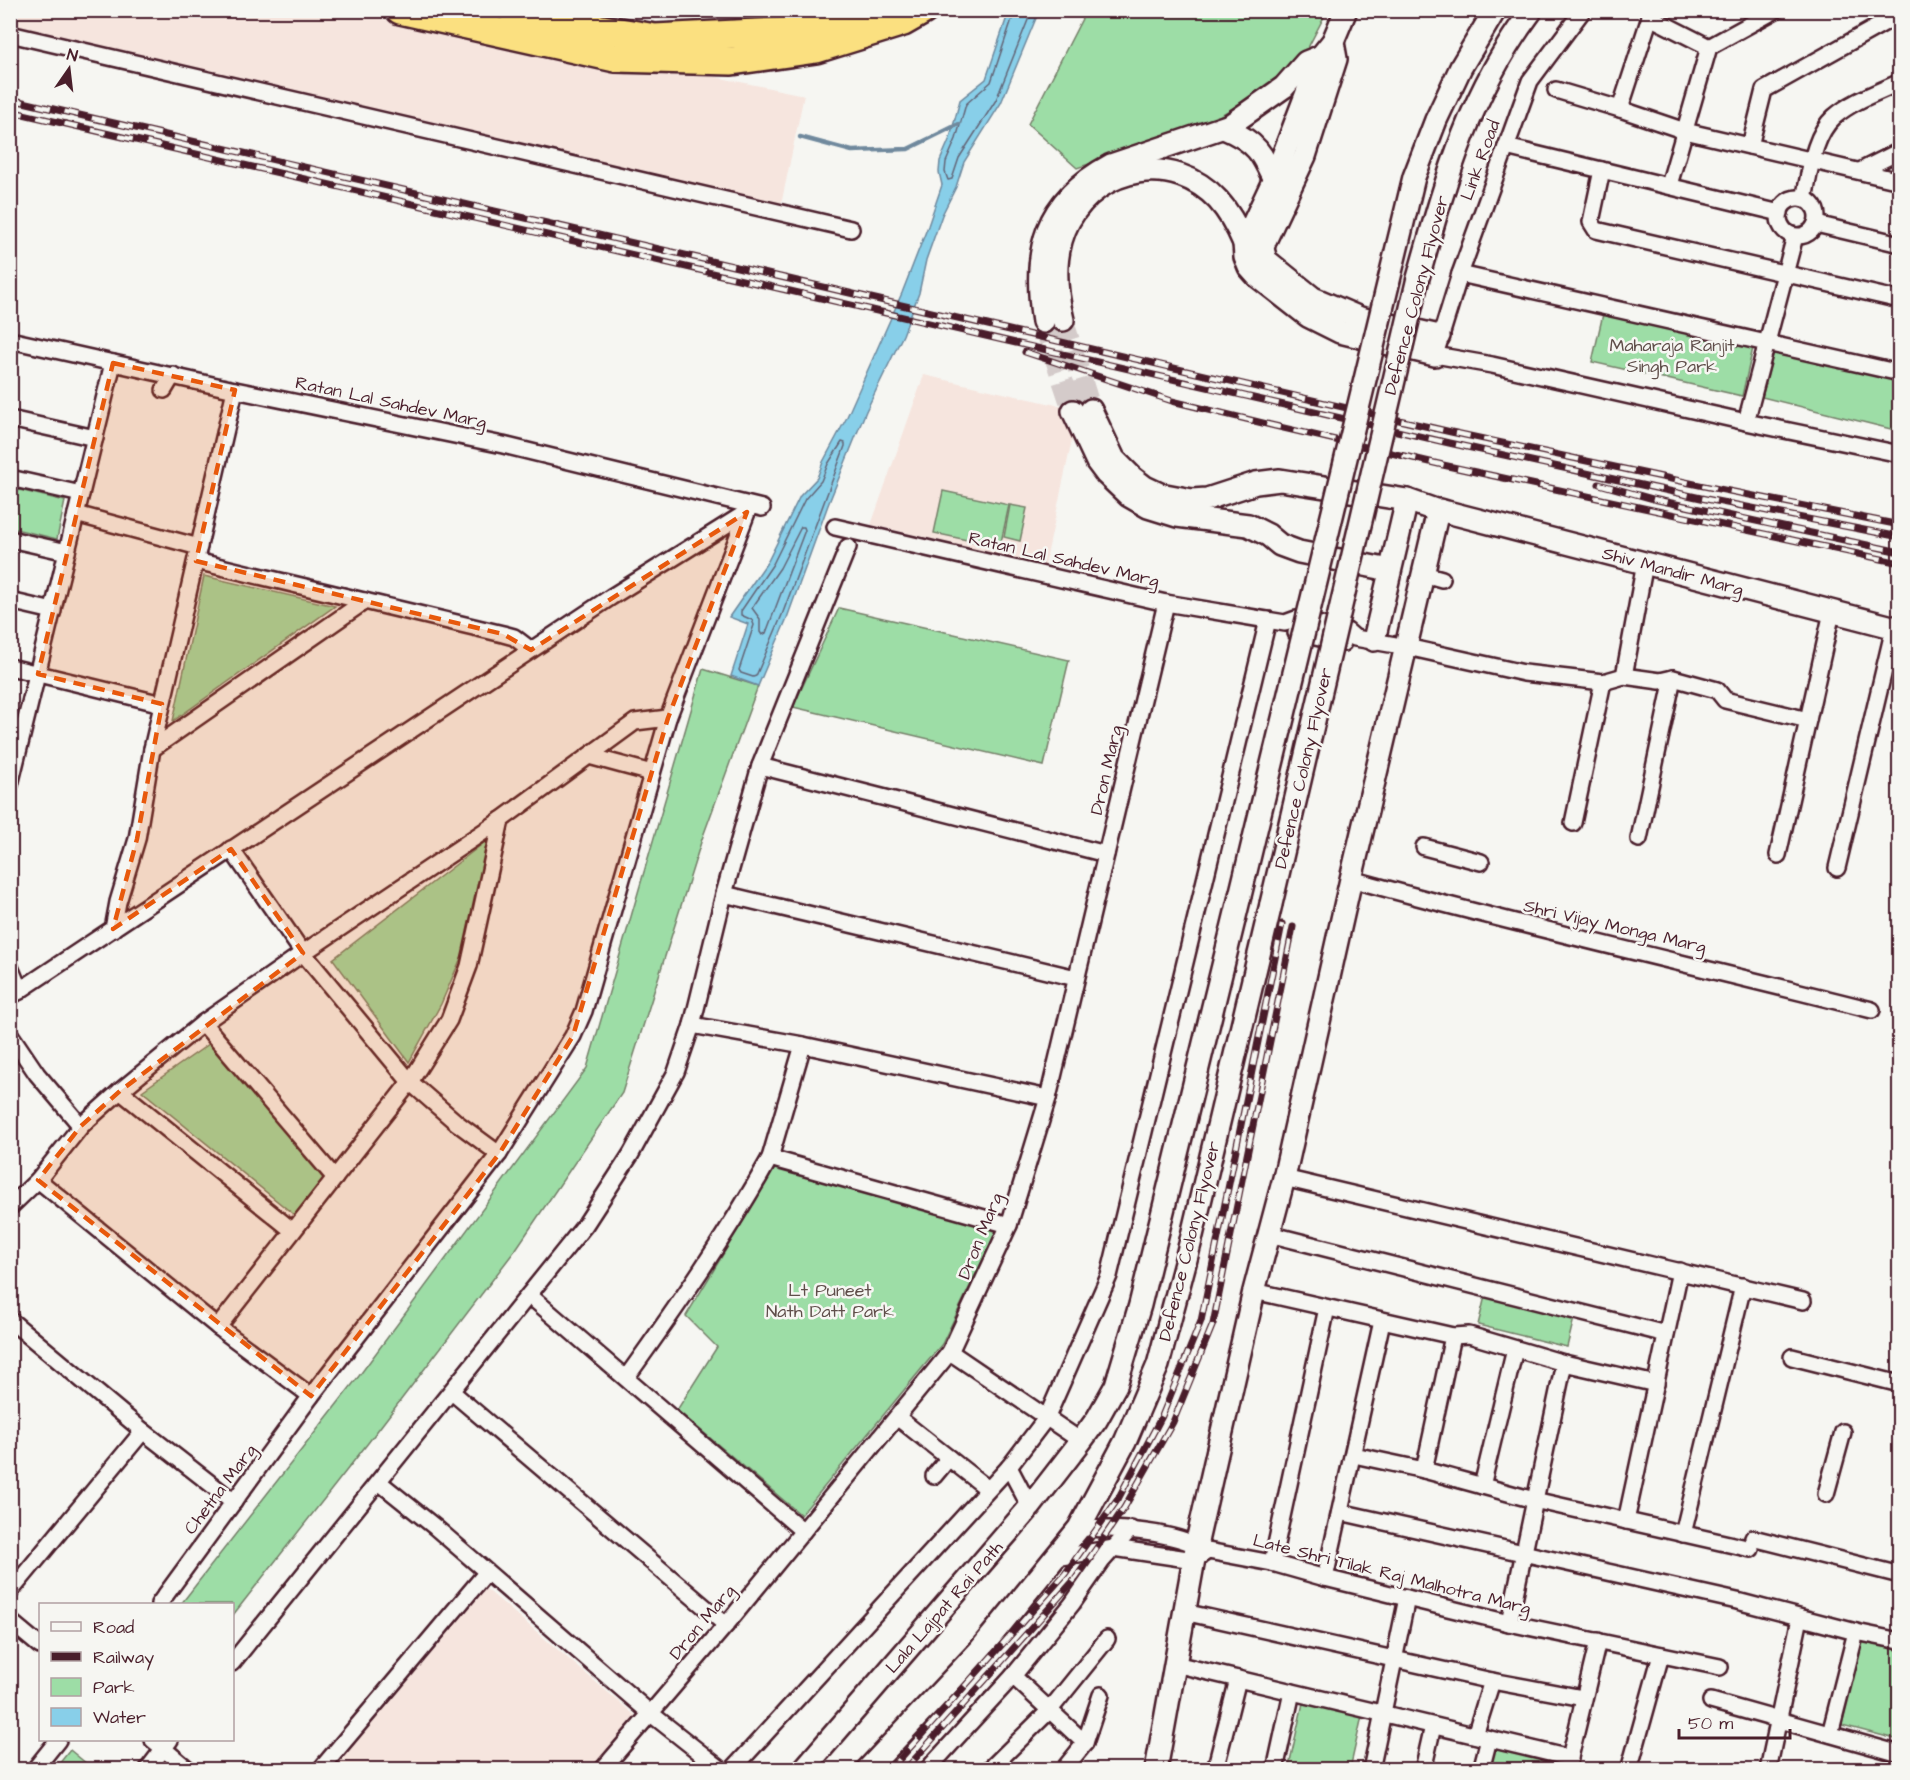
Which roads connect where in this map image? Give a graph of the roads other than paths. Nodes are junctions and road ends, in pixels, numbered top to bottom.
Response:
1 (400, 10) edge
2 (512, 10) edge
3 (872, 10) edge
4 (924, 10) edge
5 (1346, 10) edge
6 (1495, 10) edge
7 (1532, 10) edge
8 (1584, 10) edge
9 (1776, 10) edge
10 (1652, 13) edge
11 (1899, 14) edge
12 (10, 34) edge
13 (1709, 47) junction
14 (1330, 52) junction
15 (1899, 82) edge
16 (1557, 90) dead end
17 (1620, 109) junction
18 (1224, 128) junction
19 (1685, 131) junction
20 (1750, 146) junction
21 (1506, 147) junction
22 (1899, 151) edge
23 (1813, 160) junction
24 (1602, 170) junction
25 (1860, 171) junction
26 (1274, 179) junction
27 (1899, 181) edge
28 (1670, 186) junction
29 (1804, 199) junction
30 (1284, 201) junction
31 (1780, 213) junction
32 (1816, 224) junction
33 (851, 229) dead end
34 (1795, 236) junction
35 (1244, 243) junction
36 (1899, 244) edge
37 (1786, 273) junction
38 (1460, 274) junction
39 (1899, 300) edge
40 (10, 340) edge
41 (1768, 344) junction
42 (1437, 346) junction
43 (113, 363) junction
44 (1899, 373) edge
45 (173, 375) junction
46 (164, 390) dead end
47 (236, 390) junction
48 (10, 419) edge
49 (1746, 422) junction
50 (95, 438) junction
51 (1899, 454) edge
52 (10, 478) edge
53 (81, 494) junction
54 (1407, 500) junction
55 (752, 510) junction
56 (1443, 512) junction
57 (76, 514) junction
58 (836, 527) dead end
59 (10, 538) edge
60 (848, 548) dead end
61 (67, 552) junction
62 (197, 554) junction
63 (1645, 563) junction
64 (1389, 575) junction
65 (1429, 580) junction
66 (365, 601) junction
67 (10, 602) edge
68 (1166, 603) junction
69 (53, 611) junction
70 (1832, 612) junction
71 (1269, 620) junction
72 (1896, 629) edge
73 (1364, 639) junction
74 (1407, 647) junction
75 (531, 650) junction
76 (10, 667) edge
77 (38, 674) junction
78 (1624, 676) junction
79 (1673, 678) junction
80 (1603, 682) junction
81 (162, 704) junction
82 (668, 718) junction
83 (1808, 720) junction
84 (152, 749) junction
85 (589, 756) junction
86 (760, 766) junction
87 (652, 773) junction
88 (10, 785) edge
89 (501, 820) junction
90 (1573, 823) dead end
91 (1639, 839) dead end
92 (1424, 847) dead end
93 (231, 849) junction
94 (1106, 854) junction
95 (1778, 855) dead end
96 (1481, 862) dead end
97 (1837, 868) dead end
98 (1351, 879) junction
99 (724, 894) junction
100 (113, 929) junction
101 (303, 952) junction
102 (10, 967) edge
103 (1076, 978) junction
104 (15, 994) edge
105 (1872, 1010) dead end
106 (203, 1023) junction
107 (692, 1025) junction
108 (10, 1034) edge
109 (802, 1045) junction
110 (410, 1082) junction
111 (120, 1091) junction
112 (1048, 1098) junction
113 (81, 1126) junction
114 (500, 1154) junction
115 (770, 1158) junction
116 (335, 1178) junction
117 (1284, 1178) junction
118 (38, 1180) junction
119 (10, 1206) edge
120 (1009, 1225) junction
121 (294, 1231) junction
122 (1269, 1234) junction
123 (1680, 1271) junction
124 (1743, 1286) junction
125 (1254, 1291) junction
126 (529, 1295) junction
127 (1803, 1301) dead end
128 (1327, 1308) junction
129 (10, 1320) edge
130 (1382, 1321) junction
131 (218, 1327) junction
132 (1666, 1334) junction
133 (1454, 1336) junction
134 (1515, 1349) junction
135 (950, 1352) junction
136 (1791, 1357) dead end
137 (1564, 1363) junction
138 (626, 1378) junction
139 (1656, 1384) junction
140 (1899, 1384) edge
141 (452, 1392) junction
142 (311, 1396) junction
143 (897, 1417) junction
144 (1047, 1417) junction
145 (143, 1431) junction
146 (1843, 1432) dead end
147 (1082, 1442) junction
148 (1354, 1455) junction
149 (949, 1458) junction
150 (1009, 1467) junction
151 (1424, 1470) junction
152 (934, 1476) dead end
153 (379, 1482) junction
154 (1482, 1486) junction
155 (988, 1489) junction
156 (1826, 1494) dead end
157 (1534, 1500) junction
158 (234, 1502) junction
159 (1030, 1507) junction
160 (1340, 1512) junction
161 (1626, 1521) junction
162 (1079, 1528) junction
163 (1131, 1529) junction
164 (803, 1531) junction
165 (1683, 1534) junction
166 (1114, 1548) junction
167 (1200, 1552) junction
168 (1524, 1554) junction
169 (1055, 1558) junction
170 (1272, 1563) junction
171 (486, 1573) junction
172 (1899, 1575) edge
173 (1325, 1578) junction
174 (10, 1592) edge
175 (1407, 1598) junction
176 (160, 1603) edge
177 (1184, 1612) junction
178 (1800, 1618) junction
179 (10, 1621) edge
180 (1509, 1623) junction
181 (726, 1625) junction
182 (1856, 1632) junction
183 (1107, 1639) dead end
184 (1598, 1641) junction
185 (1899, 1641) edge
186 (39, 1645) edge
187 (1661, 1655) junction
188 (1394, 1659) junction
189 (234, 1661) edge
190 (1174, 1664) junction
191 (1719, 1667) dead end
192 (1013, 1676) junction
193 (1238, 1679) junction
194 (1492, 1681) junction
195 (1292, 1692) junction
196 (1101, 1695) dead end
197 (1583, 1698) junction
198 (1711, 1701) dead end
199 (1049, 1711) junction
200 (650, 1713) junction
201 (1383, 1714) junction
202 (1778, 1718) junction
203 (1433, 1726) junction
204 (1830, 1734) junction
205 (1482, 1737) junction
206 (57, 1741) edge
207 (162, 1742) edge
208 (1085, 1743) junction
209 (1899, 1754) edge
210 (1569, 1764) edge
211 (928, 1769) edge
212 (34, 1770) edge
213 (147, 1770) edge
214 (189, 1770) edge
215 (320, 1770) edge
216 (602, 1770) edge
217 (722, 1770) edge
218 (732, 1770) edge
219 (803, 1770) edge
220 (867, 1770) edge
221 (989, 1770) edge
222 (1063, 1770) edge
223 (1077, 1770) edge
224 (1156, 1770) edge
225 (1215, 1770) edge
226 (1275, 1770) edge
227 (1371, 1770) edge
228 (1423, 1770) edge
229 (1481, 1770) edge
230 (1629, 1770) edge
231 (1768, 1770) edge

1 - 4 highway
2 - 3 highway
5 - 14 street
6 - 147 street, Defence Colony Flyover, bridge
7 - 162 street, Defence Colony Flyover, bridge
8 - 21 street, Link Road
9 - 13 street
10 - 13 street
10 - 17 street
11 - 20 street
12 - 33 street
13 - 19 street
14 - 18 street
14 - 26 street
14 - 30 street
15 - 23 street
16 - 17 street
17 - 19 street
18 - 26 street
18 - 35 street
19 - 20 street
19 - 28 street
20 - 23 street
21 - 24 street
21 - 38 street, Link Road
22 - 25 street
23 - 25 street
23 - 29 street
24 - 28 street
24 - 37 street
25 - 27 street
26 - 30 street
26 - 35 street
28 - 31 street
29 - 31 street
29 - 32 street
30 - 42 street
31 - 34 street
32 - 34 street
32 - 36 street
34 - 37 street
35 - 42 street
37 - 39 street
37 - 41 street
38 - 41 street
38 - 42 street, Link Road
40 - 43 street, Ratan Lal Sahdev Marg
41 - 44 street
41 - 49 street
42 - 49 street
43 - 45 street, Ratan Lal Sahdev Marg
43 - 50 street
45 - 46 street
45 - 47 street, Ratan Lal Sahdev Marg
47 - 55 street, Ratan Lal Sahdev Marg
47 - 62 street
48 - 50 street
49 - 51 street
50 - 53 street
52 - 53 street
53 - 57 street
54 - 56 street, Shiv Mandir Marg
54 - 64 street
54 - 64 street, Shiv Mandir Marg
55 - 75 street
55 - 82 street, Chetna Marg
56 - 63 street, Shiv Mandir Marg
56 - 65 street
57 - 61 street
57 - 62 street
58 - 68 street, Ratan Lal Sahdev Marg
59 - 61 street
60 - 86 street
61 - 69 street
62 - 66 street
62 - 81 street
63 - 70 street, Shiv Mandir Marg
63 - 78 street
64 - 65 street
64 - 73 street
65 - 74 street
66 - 75 street
66 - 84 street
67 - 69 street
68 - 71 street, Ratan Lal Sahdev Marg
68 - 94 street, Dron Marg
69 - 77 street
70 - 72 street, Shiv Mandir Marg
70 - 83 street
71 - 73 street, Ratan Lal Sahdev Marg
71 - 144 street
72 - 97 street
73 - 74 street, Ratan Lal Sahdev Marg
74 - 80 street, Ratan Lal Sahdev Marg
74 - 98 street
75 - 93 street
76 - 77 street
77 - 81 street
77 - 88 street
78 - 79 street
78 - 80 street
79 - 83 street
79 - 91 street
80 - 90 street
81 - 84 street
82 - 85 street
82 - 87 street, Chetna Marg
83 - 95 street
84 - 100 street
85 - 87 street
85 - 89 street
86 - 94 street
86 - 99 street
87 - 114 street, Chetna Marg
89 - 101 street
89 - 110 street
92 - 96 street
93 - 100 street
93 - 101 street
94 - 103 street, Dron Marg
98 - 105 street, Shri Vijay Monga Marg
98 - 117 street
99 - 103 street
99 - 107 street
100 - 104 street
101 - 106 street
101 - 110 street
102 - 104 street
103 - 112 street, Dron Marg
106 - 111 street
106 - 116 street
107 - 109 street
107 - 126 street
108 - 113 street
109 - 112 street
109 - 115 street
110 - 114 street
110 - 116 street
111 - 113 street
111 - 121 street
112 - 120 street, Dron Marg
113 - 118 street
114 - 142 street, Chetna Marg
115 - 120 street
115 - 138 street
116 - 121 street
117 - 122 street
117 - 123 street
118 - 119 street
118 - 131 street
120 - 135 street, Dron Marg
121 - 131 street
122 - 125 street
122 - 132 street
123 - 124 street
123 - 132 street
124 - 127 street
124 - 165 street
125 - 128 street
125 - 167 street
126 - 138 street
126 - 141 street
128 - 130 street
128 - 170 street
129 - 145 street
130 - 133 street
130 - 148 street
131 - 142 street
132 - 139 street
133 - 134 street
133 - 151 street
134 - 137 street
134 - 154 street
135 - 143 street, Dron Marg
135 - 144 street
136 - 140 street
137 - 139 street
137 - 157 street
138 - 164 street
139 - 161 street
141 - 153 street
141 - 181 street
142 - 158 street, Chetna Marg
143 - 149 street
143 - 164 street, Dron Marg
144 - 147 street
144 - 150 street
145 - 158 street
145 - 174 street
146 - 156 street
147 - 159 street, Lala Lajpat Rai Path
148 - 151 street
148 - 160 street
149 - 152 street
149 - 155 street
150 - 155 street
150 - 159 street
151 - 154 street
153 - 171 street
153 - 189 street
154 - 157 street
155 - 218 street
157 - 161 street
157 - 168 street
158 - 176 street, Chetna Marg
159 - 219 street, Lala Lajpat Rai Path
160 - 168 street
160 - 173 street
161 - 165 street
162 - 163 street
162 - 169 street
163 - 166 street
163 - 167 street
164 - 181 street, Dron Marg
165 - 172 street
166 - 167 street, Late Shri Tilak Raj Malhotra Marg
166 - 169 street, Late Shri Tilak Raj Malhotra Marg
166 - 192 street
167 - 170 street, Late Shri Tilak Raj Malhotra Marg
167 - 177 street
168 - 178 street
168 - 180 street
169 - 220 street
170 - 173 street, Late Shri Tilak Raj Malhotra Marg
171 - 200 street
171 - 215 street
173 - 175 street, Late Shri Tilak Raj Malhotra Marg
175 - 180 street, Late Shri Tilak Raj Malhotra Marg
175 - 188 street
177 - 188 street
177 - 190 street
178 - 182 street
178 - 202 street
179 - 186 street
180 - 184 street, Late Shri Tilak Raj Malhotra Marg
181 - 200 street, Dron Marg
182 - 185 street
182 - 204 street
183 - 199 street
184 - 187 street, Late Shri Tilak Raj Malhotra Marg
184 - 197 street
187 - 191 street, Late Shri Tilak Raj Malhotra Marg
187 - 230 street
188 - 194 street
188 - 201 street
190 - 193 street
190 - 224 street
192 - 199 street
192 - 211 street
193 - 195 street
193 - 225 street
194 - 197 street
194 - 205 street
195 - 201 street
195 - 226 street
196 - 208 street
197 - 210 street
198 - 202 street
199 - 208 street
199 - 221 street
200 - 216 street, Dron Marg
200 - 217 street
201 - 203 street
201 - 227 street
202 - 204 street
202 - 231 street
203 - 205 street
203 - 228 street
204 - 209 street
205 - 210 street
205 - 229 street
206 - 212 street
207 - 213 street
207 - 214 street
208 - 222 street
208 - 223 street

